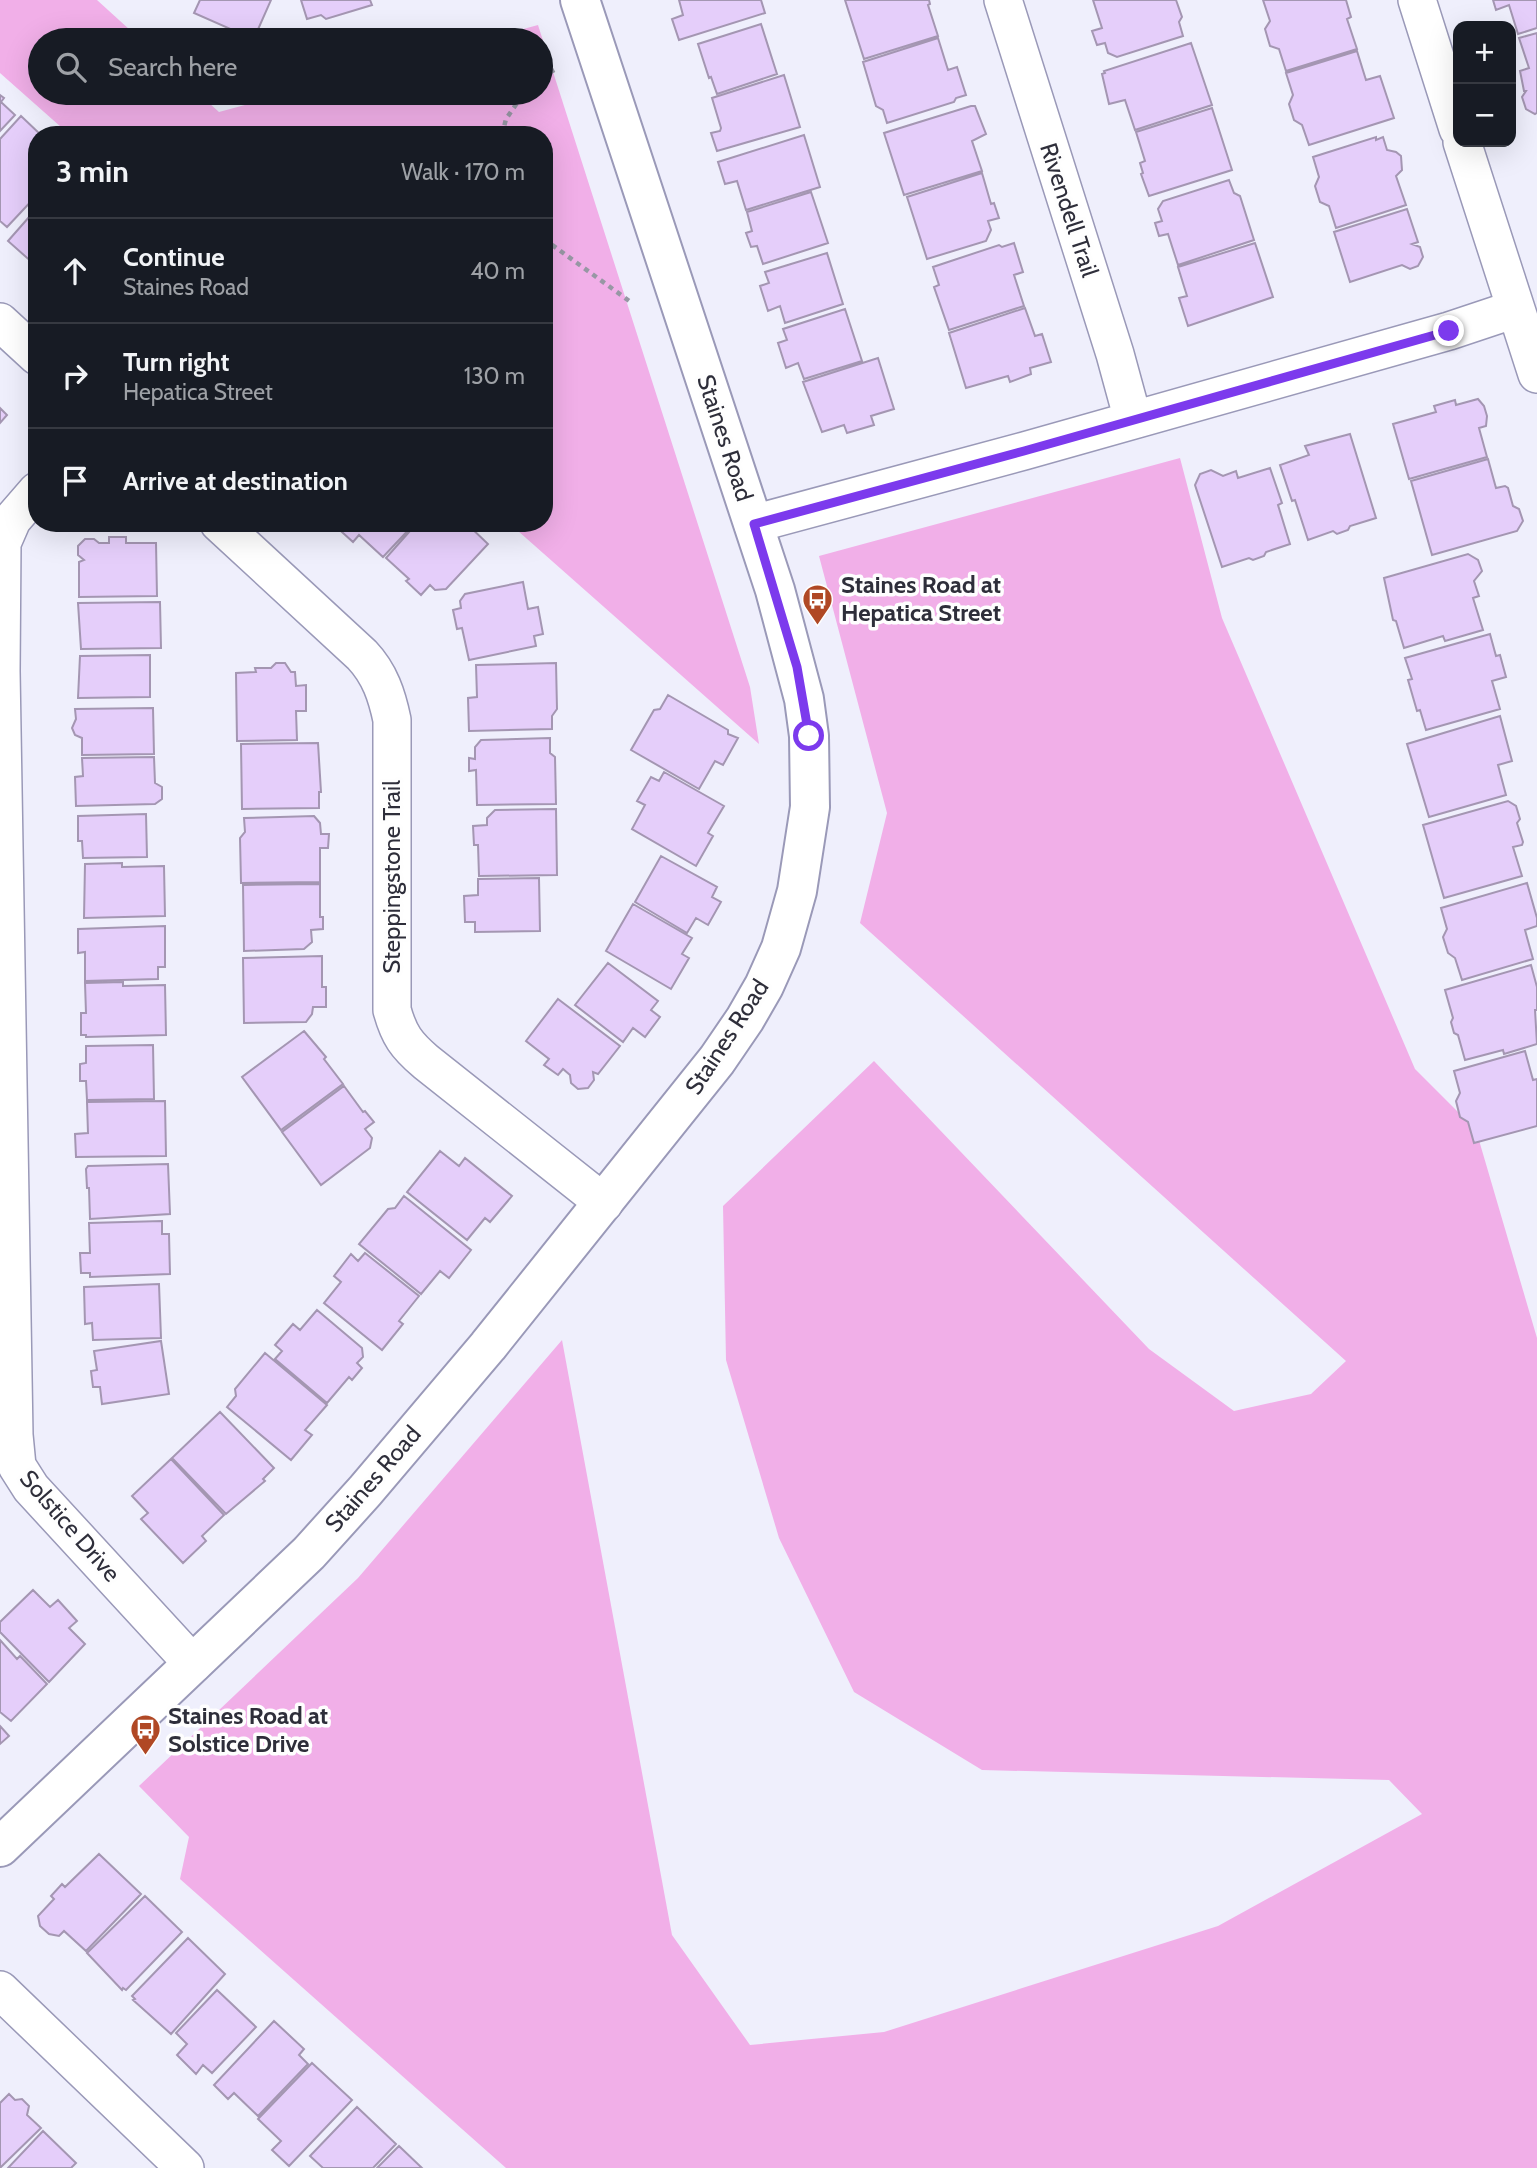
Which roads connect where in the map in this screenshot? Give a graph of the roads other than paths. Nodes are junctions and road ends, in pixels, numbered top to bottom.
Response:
1 (580, 0) edge
2 (1003, 0) edge
3 (1418, 0) edge
4 (1453, 113) edge
5 (1464, 147) edge
6 (1515, 309) junction
7 (0, 322) edge
8 (28, 348) edge
9 (1537, 374) edge
10 (1133, 420) junction
11 (28, 501) edge
12 (754, 524) junction
13 (229, 532) edge
14 (604, 1203) junction
15 (193, 1664) junction
16 (0, 1846) edge
17 (0, 1990) edge
18 (185, 2168) edge

1 - 12 street, Staines Road
2 - 10 street, Rivendell Trail
3 - 4 street
5 - 6 street
6 - 9 street
6 - 10 street
7 - 8 street
10 - 12 street
11 - 15 street, Solstice Drive
12 - 14 street, Staines Road
13 - 14 street, Steppingstone Trail
14 - 15 street, Staines Road
15 - 16 street, Staines Road
17 - 18 street

